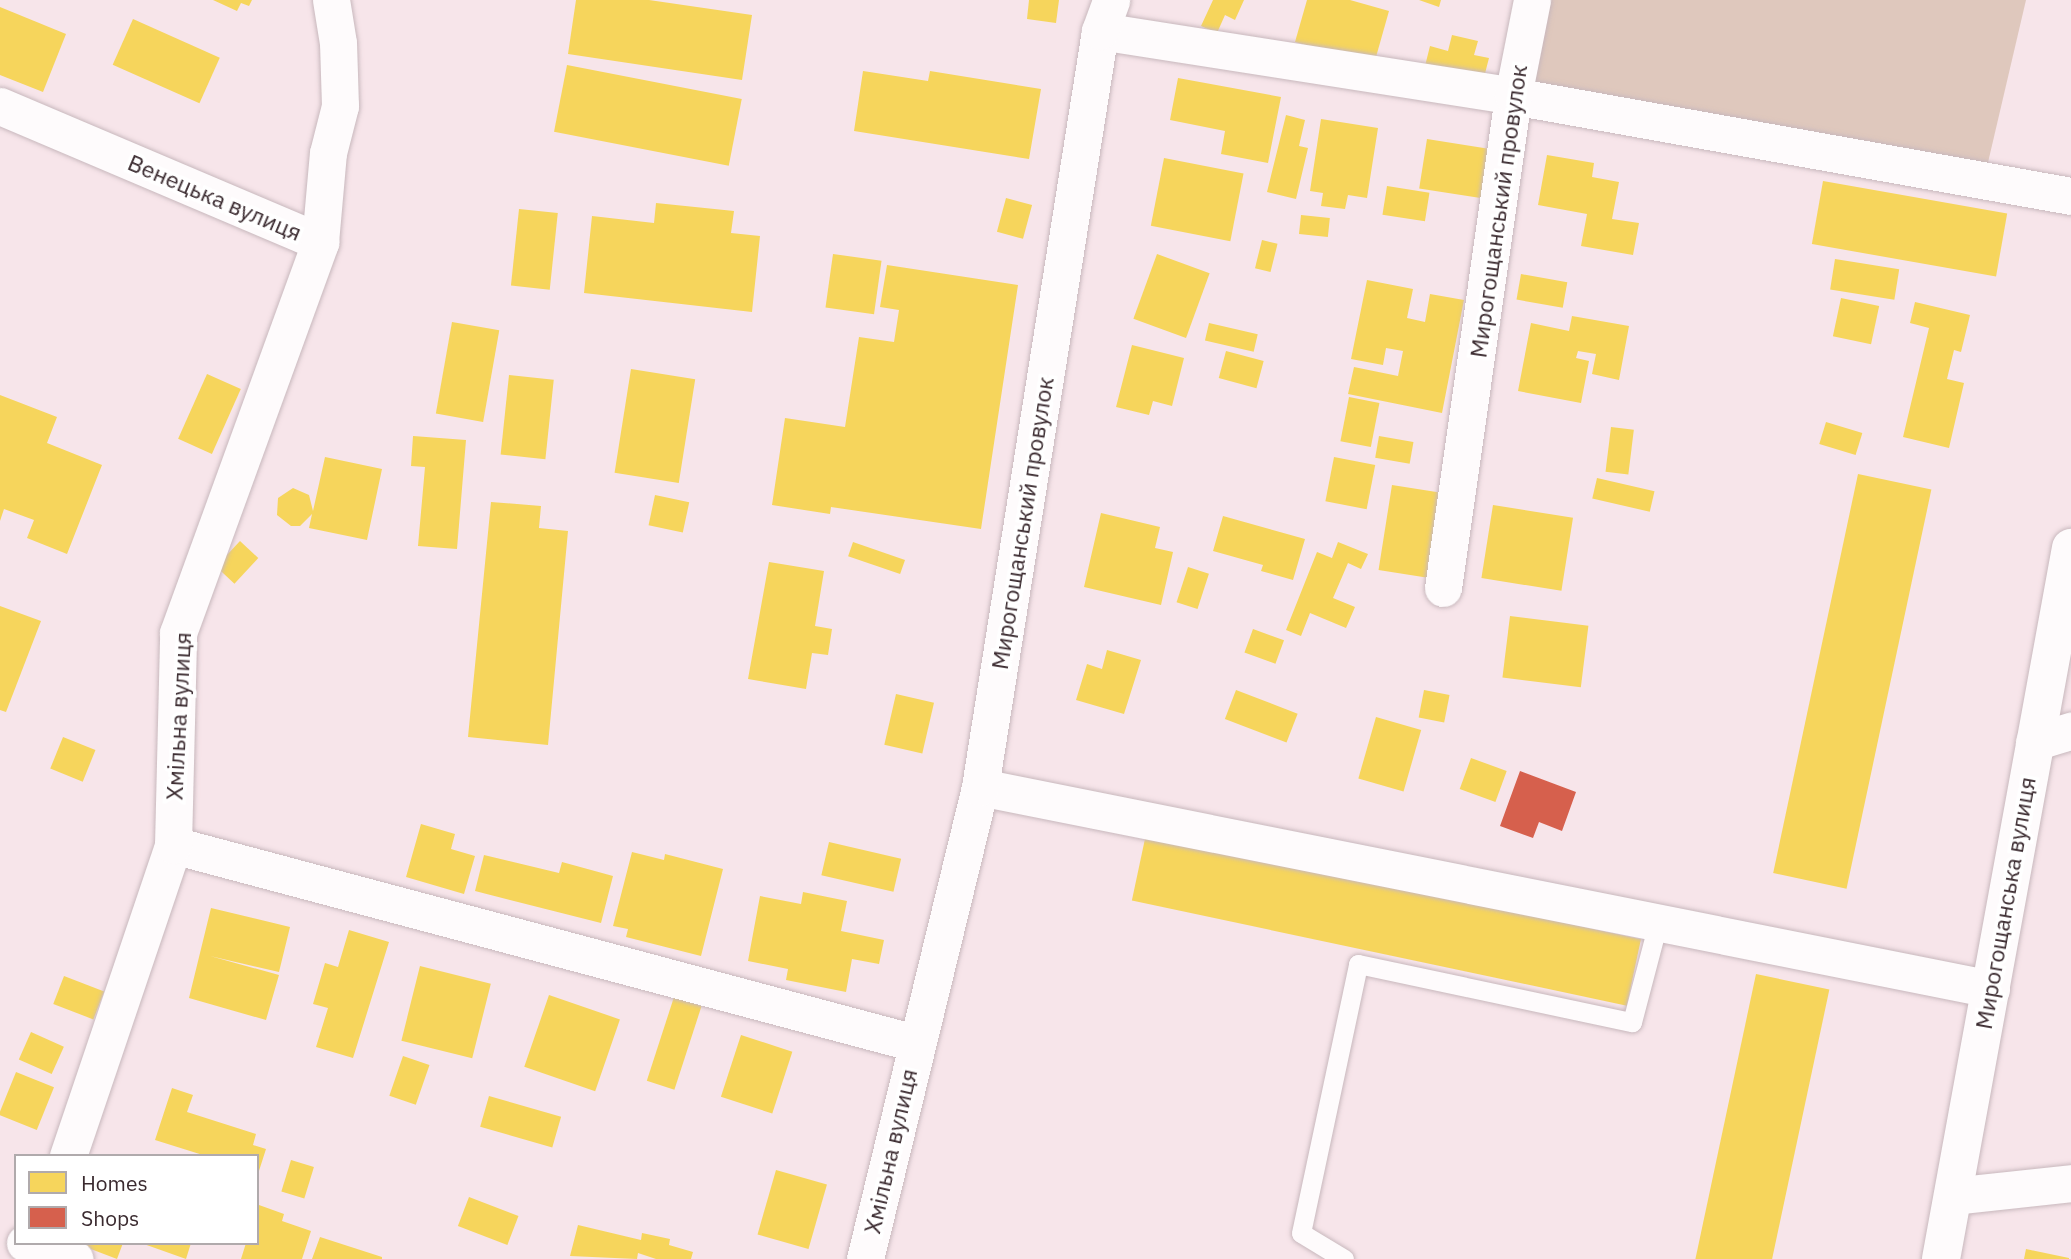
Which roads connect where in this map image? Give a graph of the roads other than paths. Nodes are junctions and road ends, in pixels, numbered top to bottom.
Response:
1 (331, 0) edge
2 (1532, 0) edge
3 (1106, 16) edge
4 (1513, 96) junction
5 (0, 106) edge
6 (2071, 195) edge
7 (320, 242) junction
8 (2071, 548) edge
9 (1443, 588) dead end
10 (2071, 731) edge
11 (2034, 742) junction
12 (980, 787) junction
13 (173, 845) junction
14 (1658, 923) junction
15 (1991, 989) junction
16 (915, 1043) junction
17 (69, 1154) edge
18 (2071, 1183) edge
19 (1952, 1196) junction
20 (30, 1247) edge
21 (75, 1259) edge
22 (865, 1259) edge
23 (1344, 1259) edge
24 (1941, 1259) edge

1 - 7 street, Венецька вулиця
2 - 4 street, Мирогощанський провулок
3 - 4 street
3 - 12 street, Мирогощанський провулок
4 - 6 street
4 - 9 street, Мирогощанський провулок
5 - 7 street, Венецька вулиця
7 - 13 street, Хмільна вулиця
8 - 11 main road, Мирогощанська вулиця
10 - 11 street
11 - 15 main road, Мирогощанська вулиця
12 - 14 street
12 - 16 street, Мирогощанський провулок
13 - 16 street
13 - 17 street, Хмільна вулиця
14 - 15 street
14 - 23 lane
15 - 19 main road, Мирогощанська вулиця
16 - 22 street, Хмільна вулиця
18 - 19 street
19 - 24 main road, Мирогощанська вулиця
20 - 21 street

